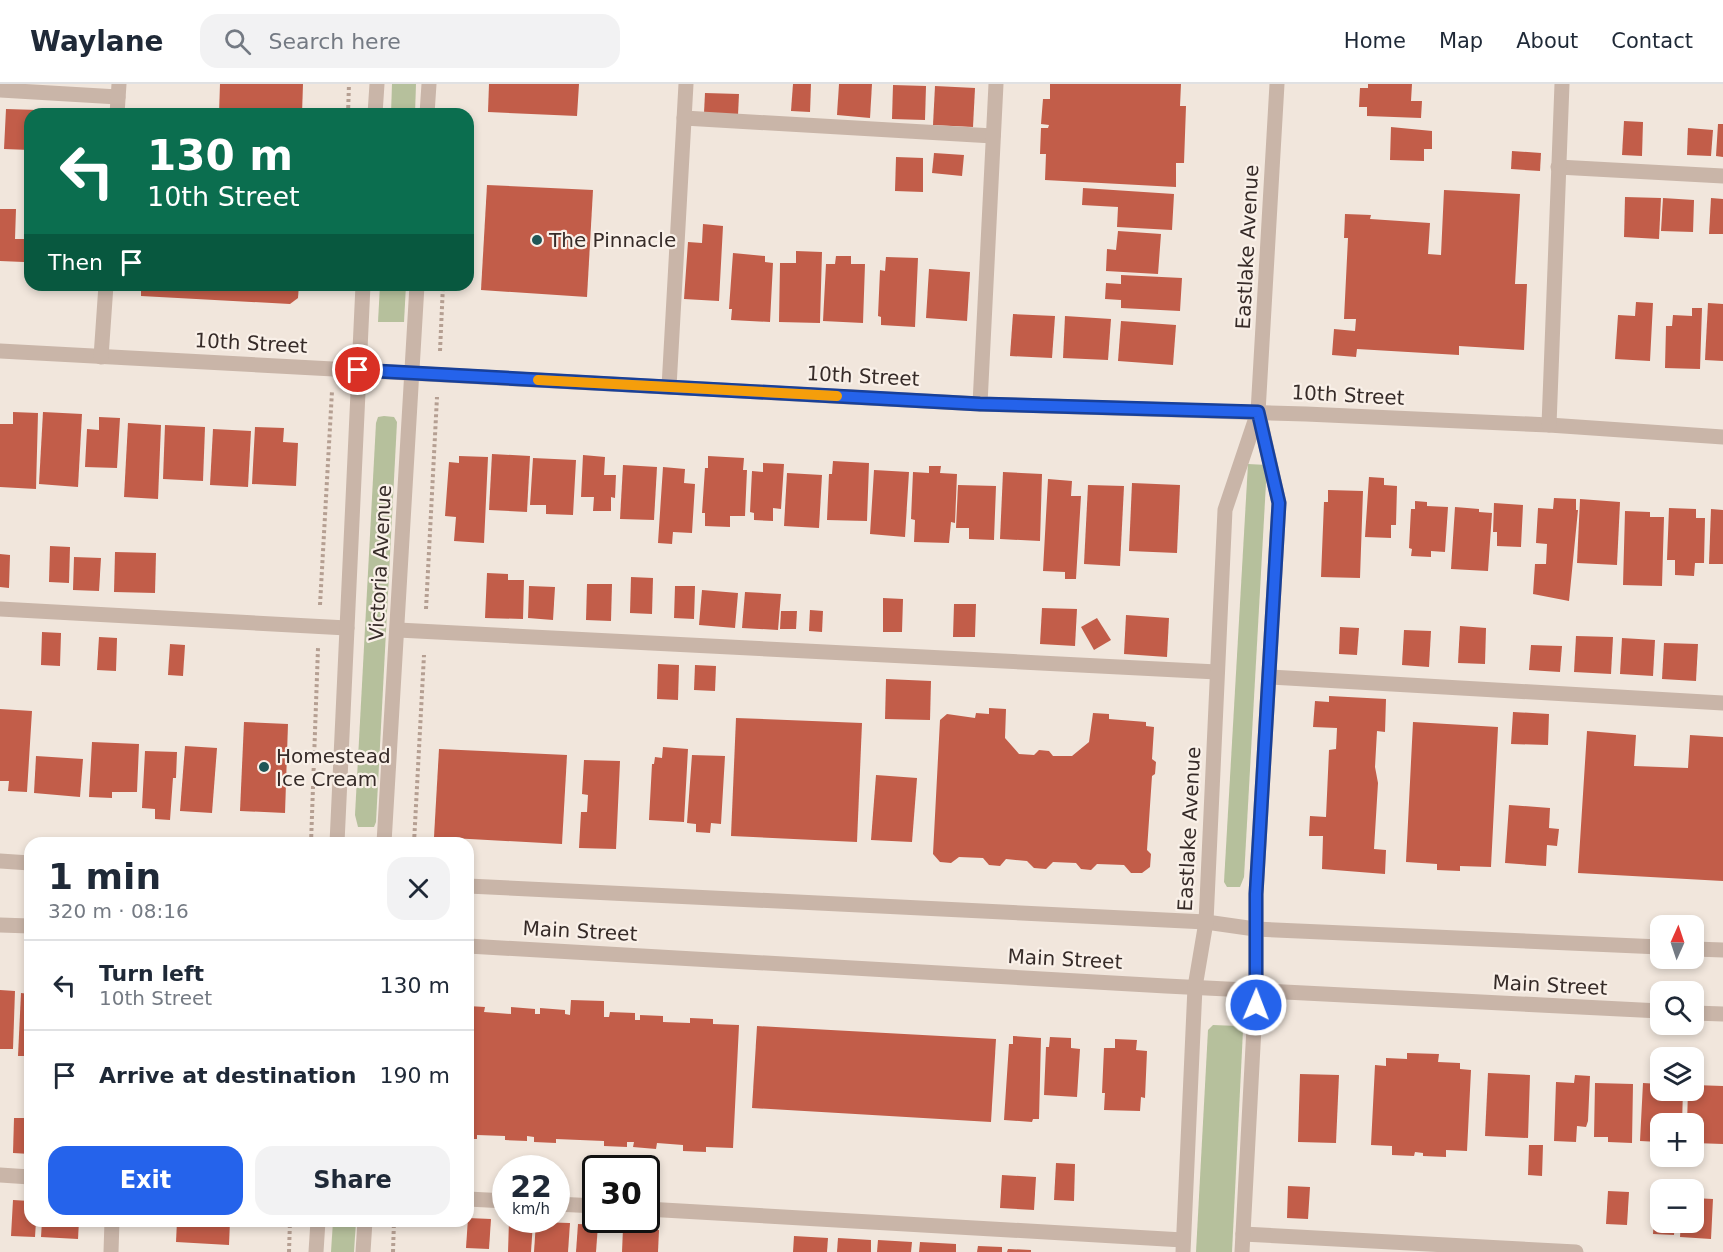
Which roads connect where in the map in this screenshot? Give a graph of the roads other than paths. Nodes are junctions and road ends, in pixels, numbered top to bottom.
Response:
1 (377, 84) edge
2 (429, 84) edge
3 (686, 84) edge
4 (996, 84) edge
5 (1278, 84) edge
6 (1562, 84) edge
7 (0, 90) edge
8 (118, 91) edge
9 (117, 108) edge
10 (375, 108) edge
11 (427, 108) edge
12 (684, 118) junction
13 (993, 136) junction
14 (1558, 166) junction
15 (1723, 176) edge
16 (106, 291) edge
17 (363, 291) edge
18 (417, 291) edge
19 (0, 351) edge
20 (101, 357) junction
21 (358, 370) junction
22 (411, 373) junction
23 (669, 387) junction
24 (980, 404) junction
25 (1258, 412) junction
26 (1549, 425) junction
27 (1723, 437) edge
28 (0, 609) edge
29 (347, 628) junction
30 (398, 630) junction
31 (1217, 672) junction
32 (1270, 677) junction
33 (1723, 703) edge
34 (337, 837) edge
35 (384, 837) edge
36 (0, 861) edge
37 (24, 863) edge
38 (474, 886) edge
39 (1206, 922) junction
40 (0, 925) edge
41 (24, 926) edge
42 (1255, 929) junction
43 (474, 946) edge
44 (1650, 947) edge
45 (1704, 949) edge
46 (1723, 950) edge
47 (1194, 987) junction
48 (1256, 990) junction
49 (1650, 1010) edge
50 (1704, 1013) edge
51 (1723, 1014) edge
52 (0, 1175) edge
53 (24, 1177) edge
54 (474, 1199) edge
55 (492, 1200) edge
56 (660, 1210) edge
57 (112, 1227) edge
58 (318, 1227) edge
59 (364, 1227) edge
60 (1243, 1234) junction
61 (1183, 1246) edge
62 (111, 1252) edge
63 (316, 1252) edge
64 (363, 1252) edge
65 (1242, 1252) edge
66 (1576, 1252) edge

1 - 10 street
2 - 11 street
3 - 12 street
4 - 13 street
5 - 25 street, Eastlake Avenue
6 - 14 street
7 - 8 street
8 - 9 street
12 - 13 street
12 - 23 street
13 - 24 street
14 - 15 street
14 - 26 street
16 - 20 street
17 - 21 street, Victoria Avenue
18 - 22 street, Victoria Avenue
19 - 20 street, 10th Street
20 - 21 street, 10th Street
21 - 22 street, 10th Street
21 - 29 street, Victoria Avenue
22 - 23 street, 10th Street
22 - 30 street, Victoria Avenue
23 - 24 street, 10th Street
24 - 25 street, 10th Street
25 - 26 street, 10th Street
25 - 31 street, Eastlake Avenue
25 - 32 street, Eastlake Avenue
26 - 27 street, 10th Street
28 - 29 street
29 - 34 street, Victoria Avenue
30 - 31 street
30 - 35 street, Victoria Avenue
31 - 39 street, Eastlake Avenue
32 - 33 street
32 - 42 street, Eastlake Avenue
36 - 37 street
38 - 39 street, Main Street
39 - 42 street, Main Street
39 - 47 street, Eastlake Avenue
40 - 41 street
42 - 44 street, Main Street
42 - 48 street, Eastlake Avenue
43 - 47 street, Main Street
45 - 46 street
47 - 48 street, Main Street
47 - 61 street, Eastlake Avenue
48 - 49 street, Main Street
48 - 60 street, Eastlake Avenue
50 - 51 street
52 - 53 street
54 - 55 street
56 - 61 street
57 - 62 street
58 - 63 street
59 - 64 street
60 - 65 street, Eastlake Avenue
60 - 66 street

